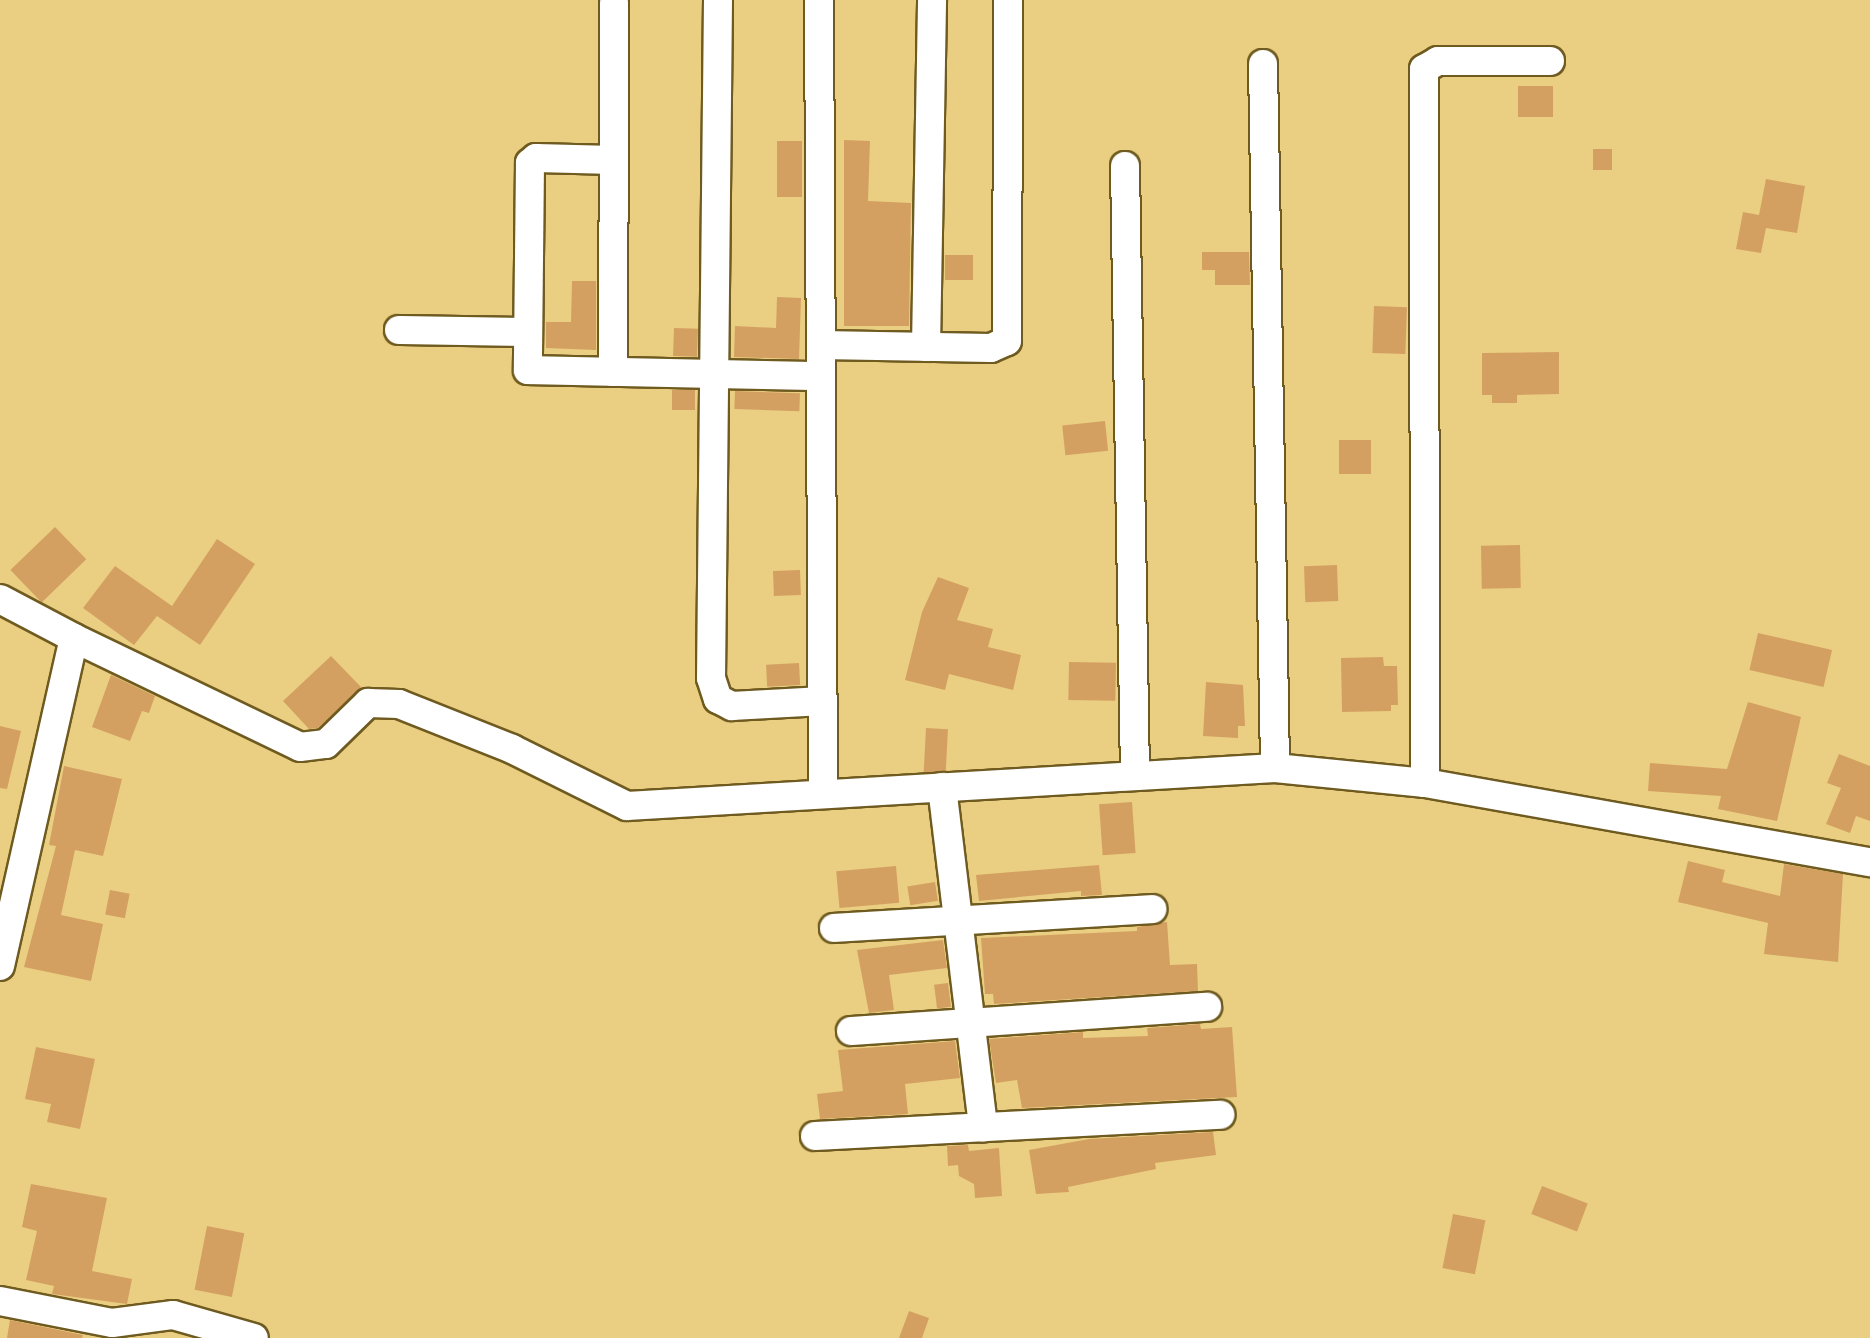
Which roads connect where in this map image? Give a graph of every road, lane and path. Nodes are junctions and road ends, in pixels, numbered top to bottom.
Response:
1 (718, 0) edge
2 (819, 0) edge
3 (932, 0) edge
4 (1008, 0) edge
5 (614, 3) dead end
6 (1550, 61) dead end
7 (1263, 64) dead end
8 (614, 160) junction
9 (1125, 166) dead end
10 (399, 330) dead end
11 (526, 332) junction
12 (821, 345) junction
13 (926, 347) junction
14 (613, 372) junction
15 (712, 374) junction
16 (821, 376) junction
17 (0, 599) edge
18 (74, 638) junction
19 (823, 701) junction
20 (1275, 768) junction
21 (1135, 776) junction
22 (1425, 783) junction
23 (942, 787) junction
24 (823, 794) junction
25 (1870, 862) edge
26 (1152, 909) dead end
27 (958, 919) junction
28 (834, 928) dead end
29 (0, 966) edge
30 (1207, 1007) dead end
31 (972, 1022) junction
32 (851, 1031) dead end
33 (1220, 1115) dead end
34 (983, 1128) junction
35 (815, 1136) dead end
36 (0, 1301) edge
37 (254, 1338) edge

1 - 15 street
2 - 12 street
3 - 13 street
4 - 13 street
5 - 8 street
6 - 22 street
7 - 20 street
8 - 11 street
8 - 14 street
9 - 21 street
10 - 11 street
11 - 14 street
12 - 13 street
12 - 16 street
14 - 15 street
15 - 16 street
15 - 19 street
16 - 19 street
17 - 18 street
18 - 24 street
18 - 29 street
19 - 24 street
20 - 21 street
20 - 22 street
21 - 23 street
22 - 25 street
23 - 24 street
23 - 27 street
26 - 27 street
27 - 28 street
27 - 31 street
30 - 31 street
31 - 32 street
31 - 34 street
33 - 34 street
34 - 35 street
36 - 37 street

